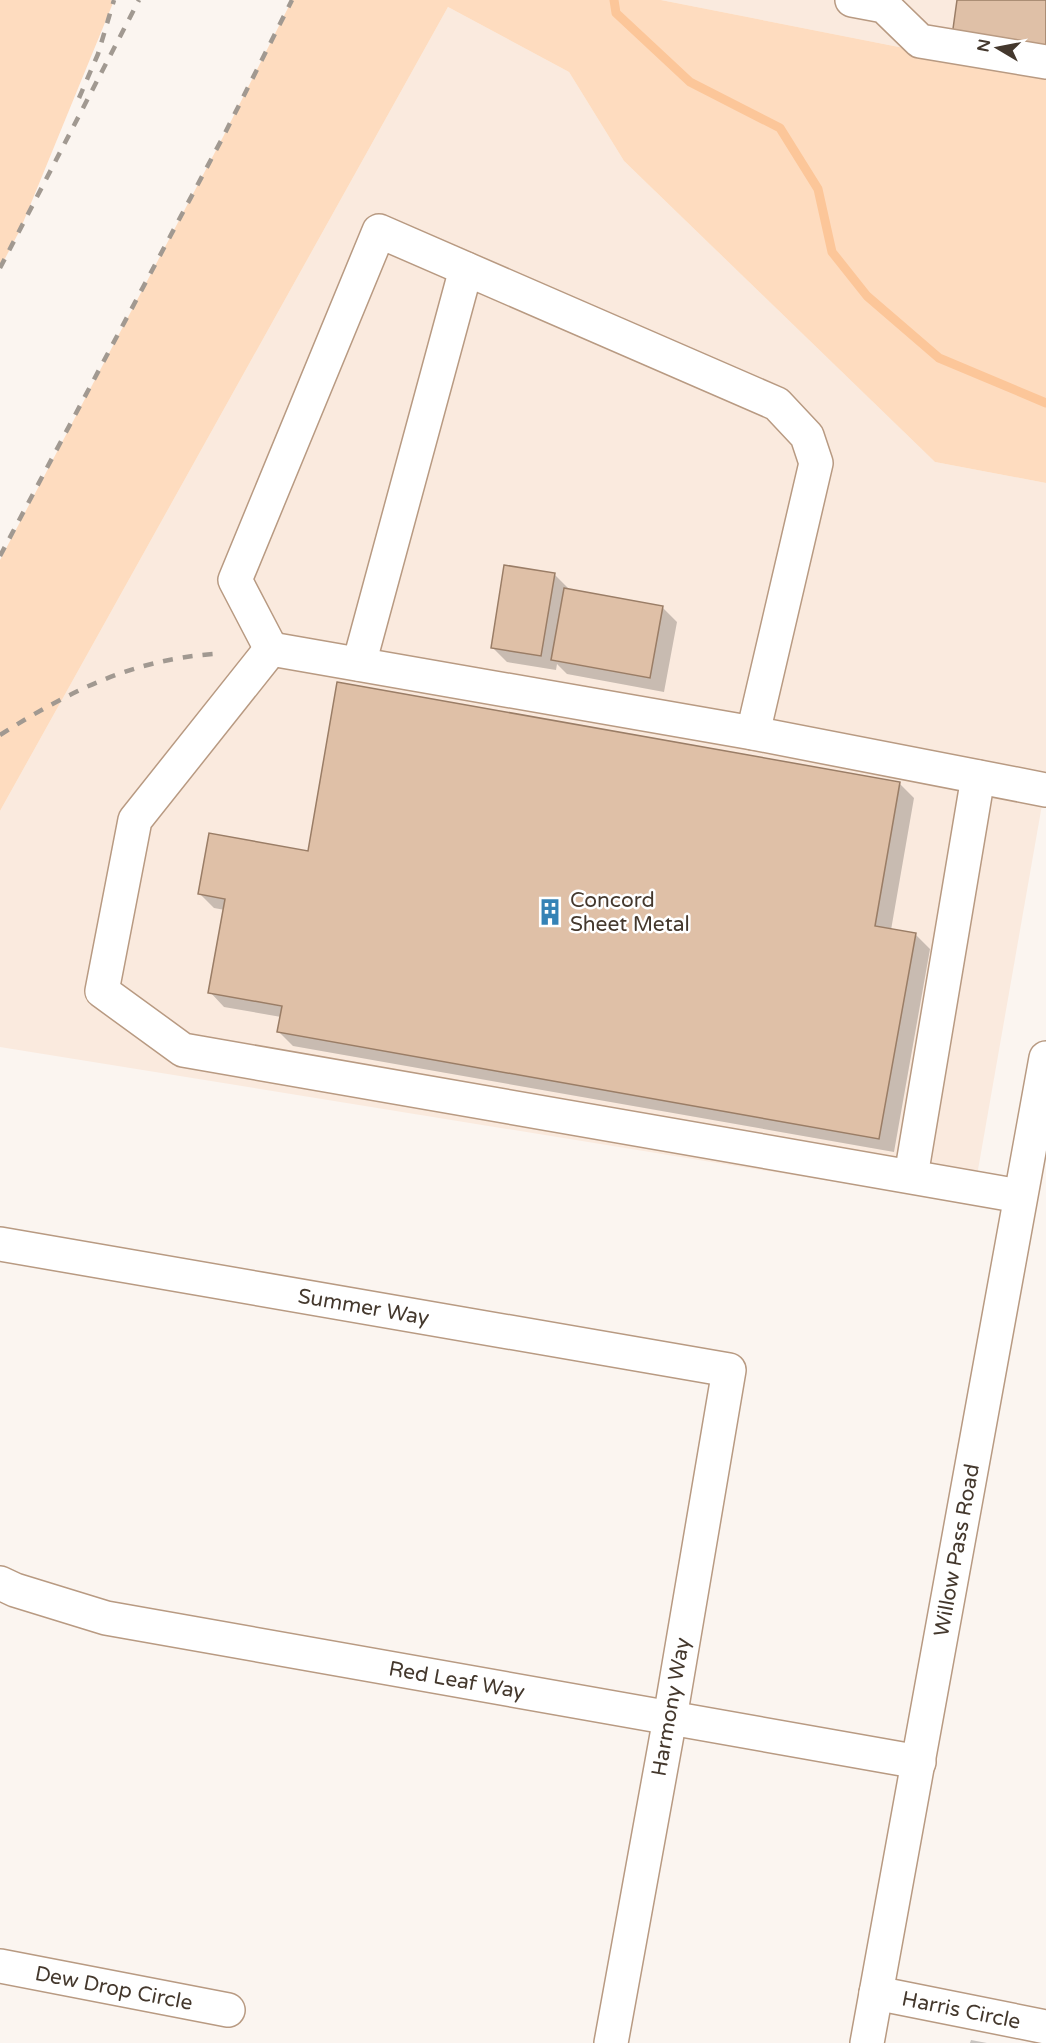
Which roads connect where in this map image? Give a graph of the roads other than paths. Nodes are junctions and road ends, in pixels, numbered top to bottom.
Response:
1 (852, 0) edge
2 (1046, 62) edge
3 (466, 269) junction
4 (271, 649) junction
5 (359, 664) junction
6 (753, 733) junction
7 (978, 777) junction
8 (1046, 790) edge
9 (1046, 1058) edge
10 (910, 1176) junction
11 (1020, 1196) junction
12 (0, 1244) edge
13 (729, 1370) joint
14 (0, 1583) edge
15 (670, 1718) junction
16 (919, 1762) junction
17 (0, 1966) edge
18 (876, 1993) junction
19 (228, 2010) dead end
20 (1046, 2027) edge
21 (611, 2043) edge
22 (867, 2043) edge

1 - 2 street
3 - 4 street
3 - 5 street
3 - 6 street
4 - 5 street
4 - 10 street
5 - 6 street
6 - 7 street
7 - 8 street
7 - 10 street
9 - 11 street, Willow Pass Road
10 - 11 street
11 - 16 street, Willow Pass Road
12 - 13 street, Summer Way
13 - 15 street, Harmony Way
14 - 15 street, Red Leaf Way
15 - 16 street, Red Leaf Way
15 - 21 street, Harmony Way
16 - 18 street, Willow Pass Road
17 - 19 street, Dew Drop Circle
18 - 20 street, Harris Circle
18 - 22 street, Willow Pass Road

